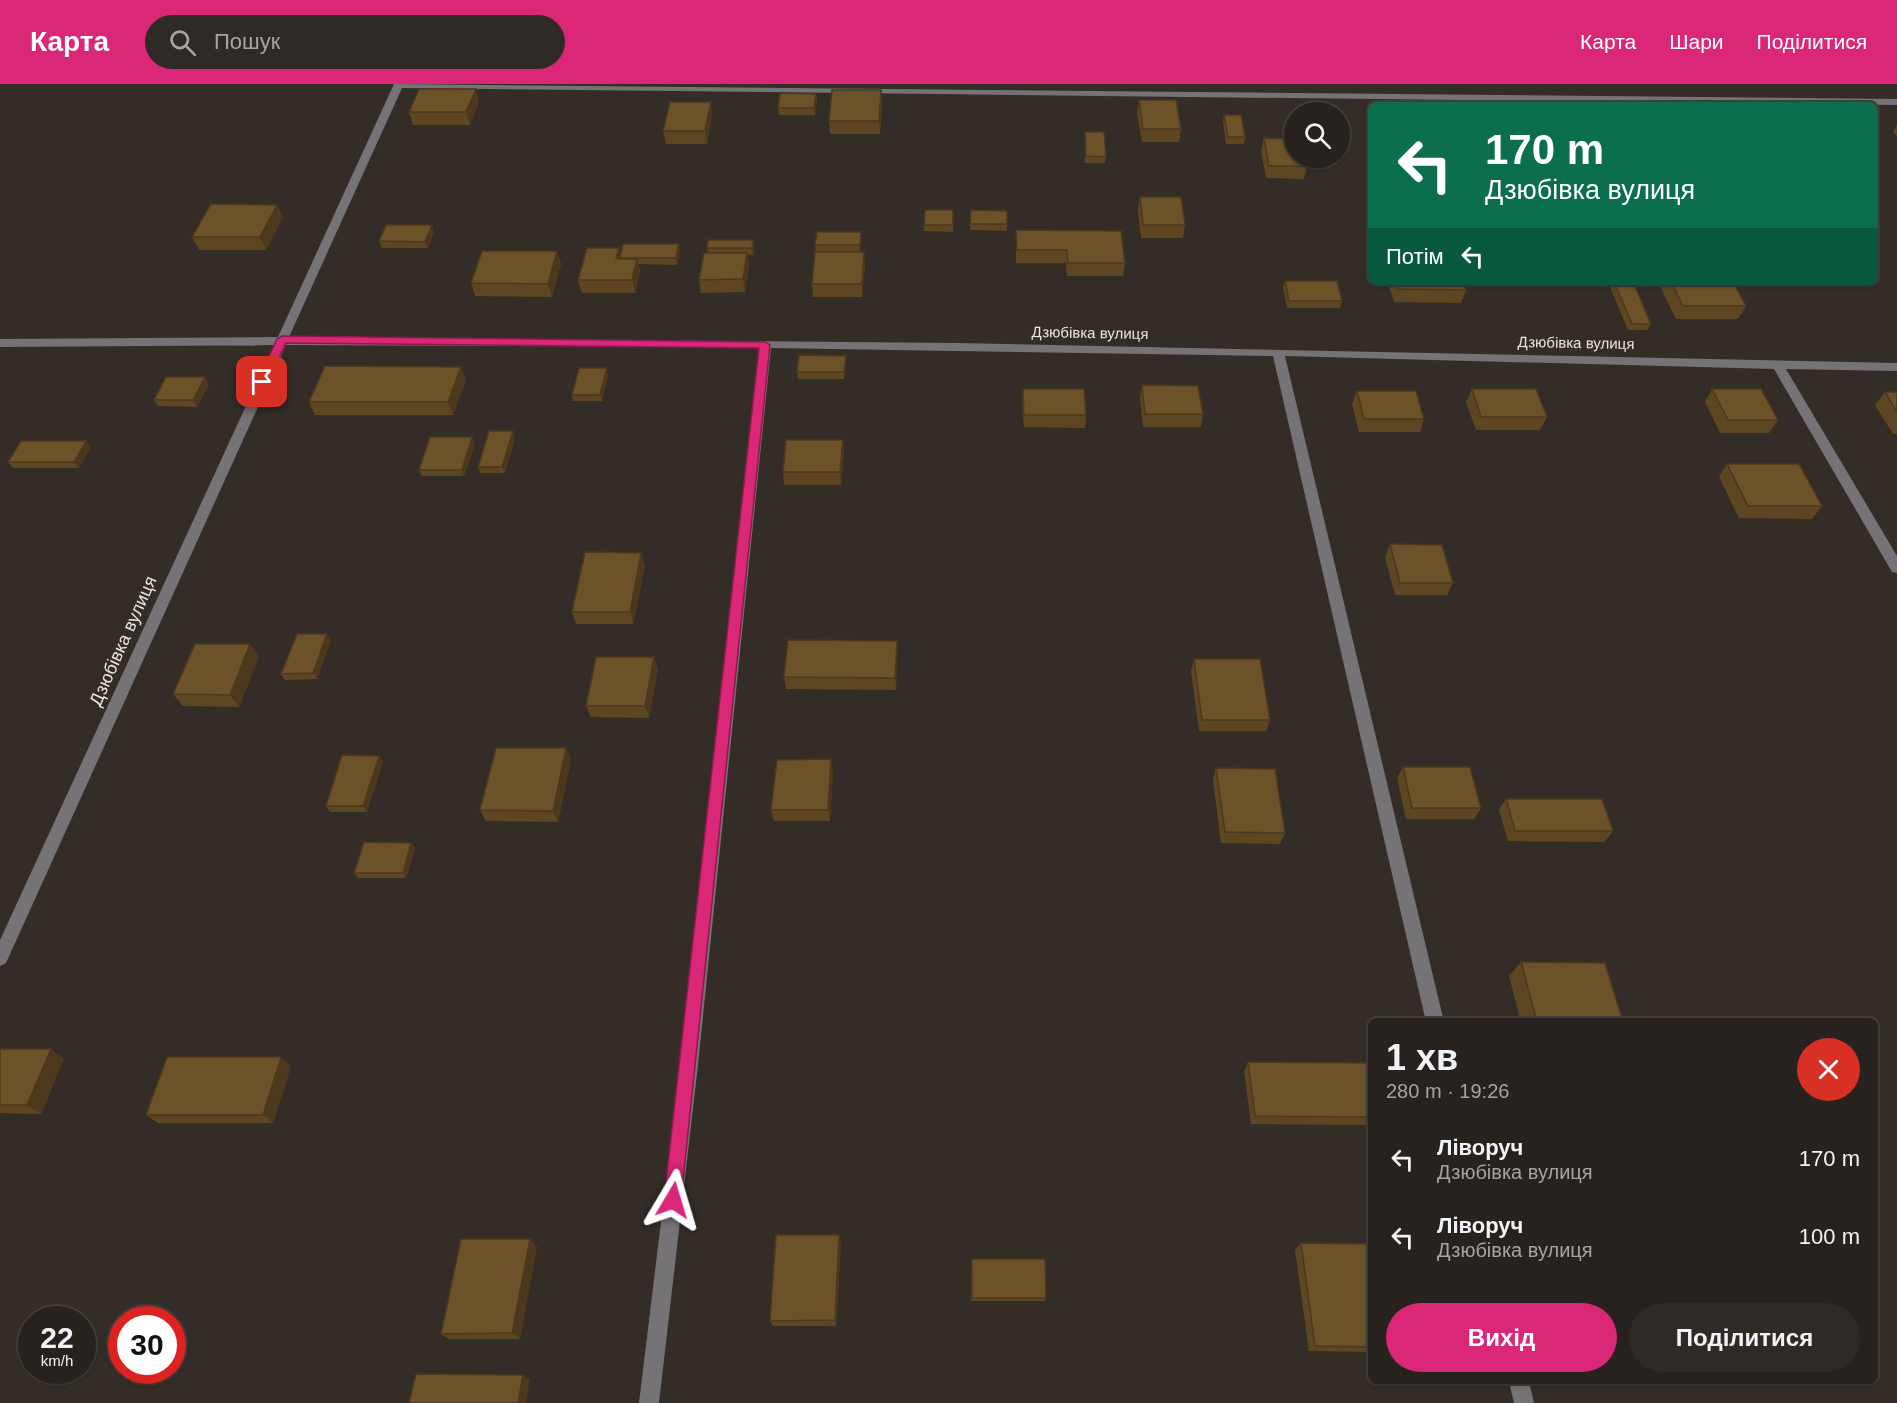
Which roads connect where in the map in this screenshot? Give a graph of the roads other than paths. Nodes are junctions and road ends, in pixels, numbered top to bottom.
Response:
1 (399, 84) edge
2 (1897, 102) edge
3 (282, 339) junction
4 (0, 343) edge
5 (765, 345) junction
6 (1278, 352) junction
7 (1779, 365) junction
8 (1897, 367) edge
9 (1897, 568) edge
10 (0, 958) edge
11 (1434, 1018) edge
12 (1519, 1384) edge
13 (649, 1403) edge
14 (1524, 1403) edge

1 - 2 street
1 - 3 street
3 - 4 street, Дзюбівка вулиця
3 - 5 street, Дзюбівка вулиця
3 - 10 street, Дзюбівка вулиця
5 - 6 street, Дзюбівка вулиця
5 - 13 street
6 - 7 street, Дзюбівка вулиця
6 - 11 street
7 - 8 street, Дзюбівка вулиця
7 - 9 street
12 - 14 street

